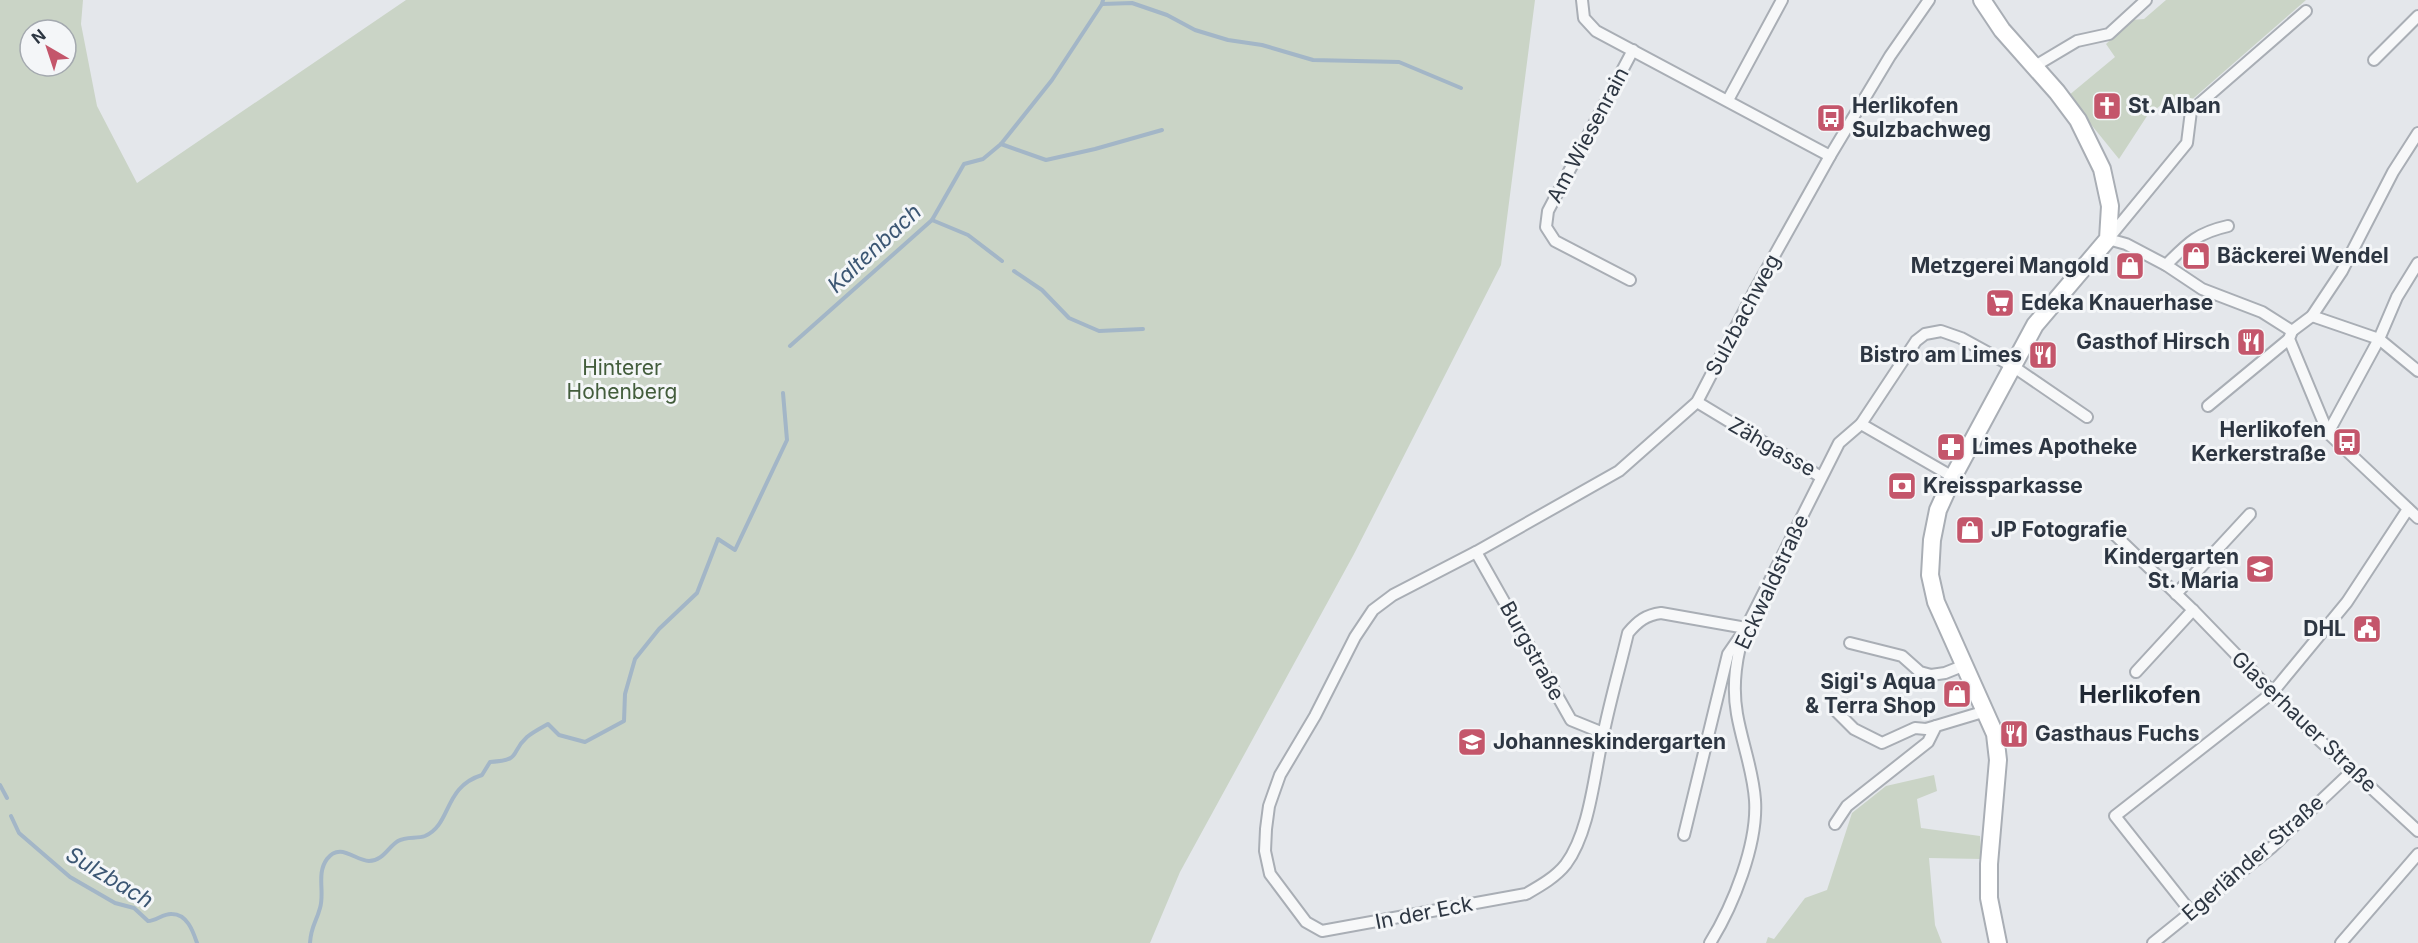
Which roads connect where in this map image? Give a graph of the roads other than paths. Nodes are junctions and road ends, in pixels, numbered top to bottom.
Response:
1 (1582, 0) edge
2 (1782, 0) edge
3 (1929, 0) edge
4 (1982, 0) edge
5 (2146, 0) edge
6 (2306, 11) dead end
7 (2418, 16) edge
8 (1633, 51) junction
9 (2374, 60) dead end
10 (2035, 66) junction
11 (1728, 100) junction
12 (2418, 133) edge
13 (1830, 156) junction
14 (2228, 226) dead end
15 (2108, 239) junction
16 (2418, 263) edge
17 (2166, 265) junction
18 (1630, 280) dead end
19 (2312, 316) junction
20 (2291, 335) junction
21 (2379, 339) junction
22 (2014, 367) junction
23 (2418, 371) edge
24 (1697, 402) junction
25 (2208, 406) dead end
26 (2087, 417) dead end
27 (1861, 424) junction
28 (2328, 433) junction
29 (1821, 477) junction
30 (1953, 477) junction
31 (2408, 509) junction
32 (2250, 514) dead end
33 (2418, 518) edge
34 (2115, 535) dead end
35 (1476, 552) junction
36 (2176, 594) junction
37 (2193, 610) junction
38 (1746, 628) junction
39 (1850, 643) dead end
40 (1965, 665) junction
41 (2136, 672) dead end
42 (2272, 693) junction
43 (1986, 711) junction
44 (1837, 712) dead end
45 (1936, 726) junction
46 (1603, 733) junction
47 (2352, 771) junction
48 (1835, 824) dead end
49 (2418, 831) edge
50 (1684, 835) dead end
51 (2418, 854) edge
52 (2191, 912) junction
53 (1710, 943) edge
54 (1998, 943) edge
55 (2153, 943) edge
56 (2341, 943) edge

1 - 8 street
2 - 11 street
3 - 13 street, Sulzbachweg
4 - 10 main road
5 - 10 street
6 - 15 street
7 - 9 street
8 - 11 street
8 - 18 street, Am Wiesenrain
10 - 15 main road
11 - 13 street
12 - 19 street
13 - 24 street, Sulzbachweg
14 - 17 street
15 - 17 street
15 - 22 main road
16 - 21 street
17 - 20 street
19 - 20 street
19 - 21 street
20 - 25 street
20 - 28 street
21 - 23 street
21 - 28 street
22 - 26 street, Zähgasse
22 - 27 street, Zähgasse
22 - 30 main road
24 - 29 street, Zähgasse
24 - 35 street, Sulzbachweg
27 - 29 street, Zähgasse
27 - 30 street
28 - 31 street
29 - 38 street, Eckwaldstraße
30 - 40 main road
31 - 33 street
31 - 42 street
32 - 36 street
34 - 36 street, Glaserhauer Straße
35 - 46 street, Burgstraße
35 - 46 street, In der Eck
36 - 37 street, Glaserhauer Straße
37 - 41 street
37 - 42 street, Glaserhauer Straße
38 - 46 street, In der Eck
38 - 50 street
38 - 53 street, Eckwaldstraße
39 - 40 street
40 - 43 main road
42 - 47 street, Glaserhauer Straße
42 - 52 street
43 - 45 street
43 - 54 main road
44 - 45 street
45 - 48 street
47 - 49 street, Glaserhauer Straße
47 - 52 street, Egerländer Straße
51 - 56 street
52 - 55 street, Egerländer Straße

